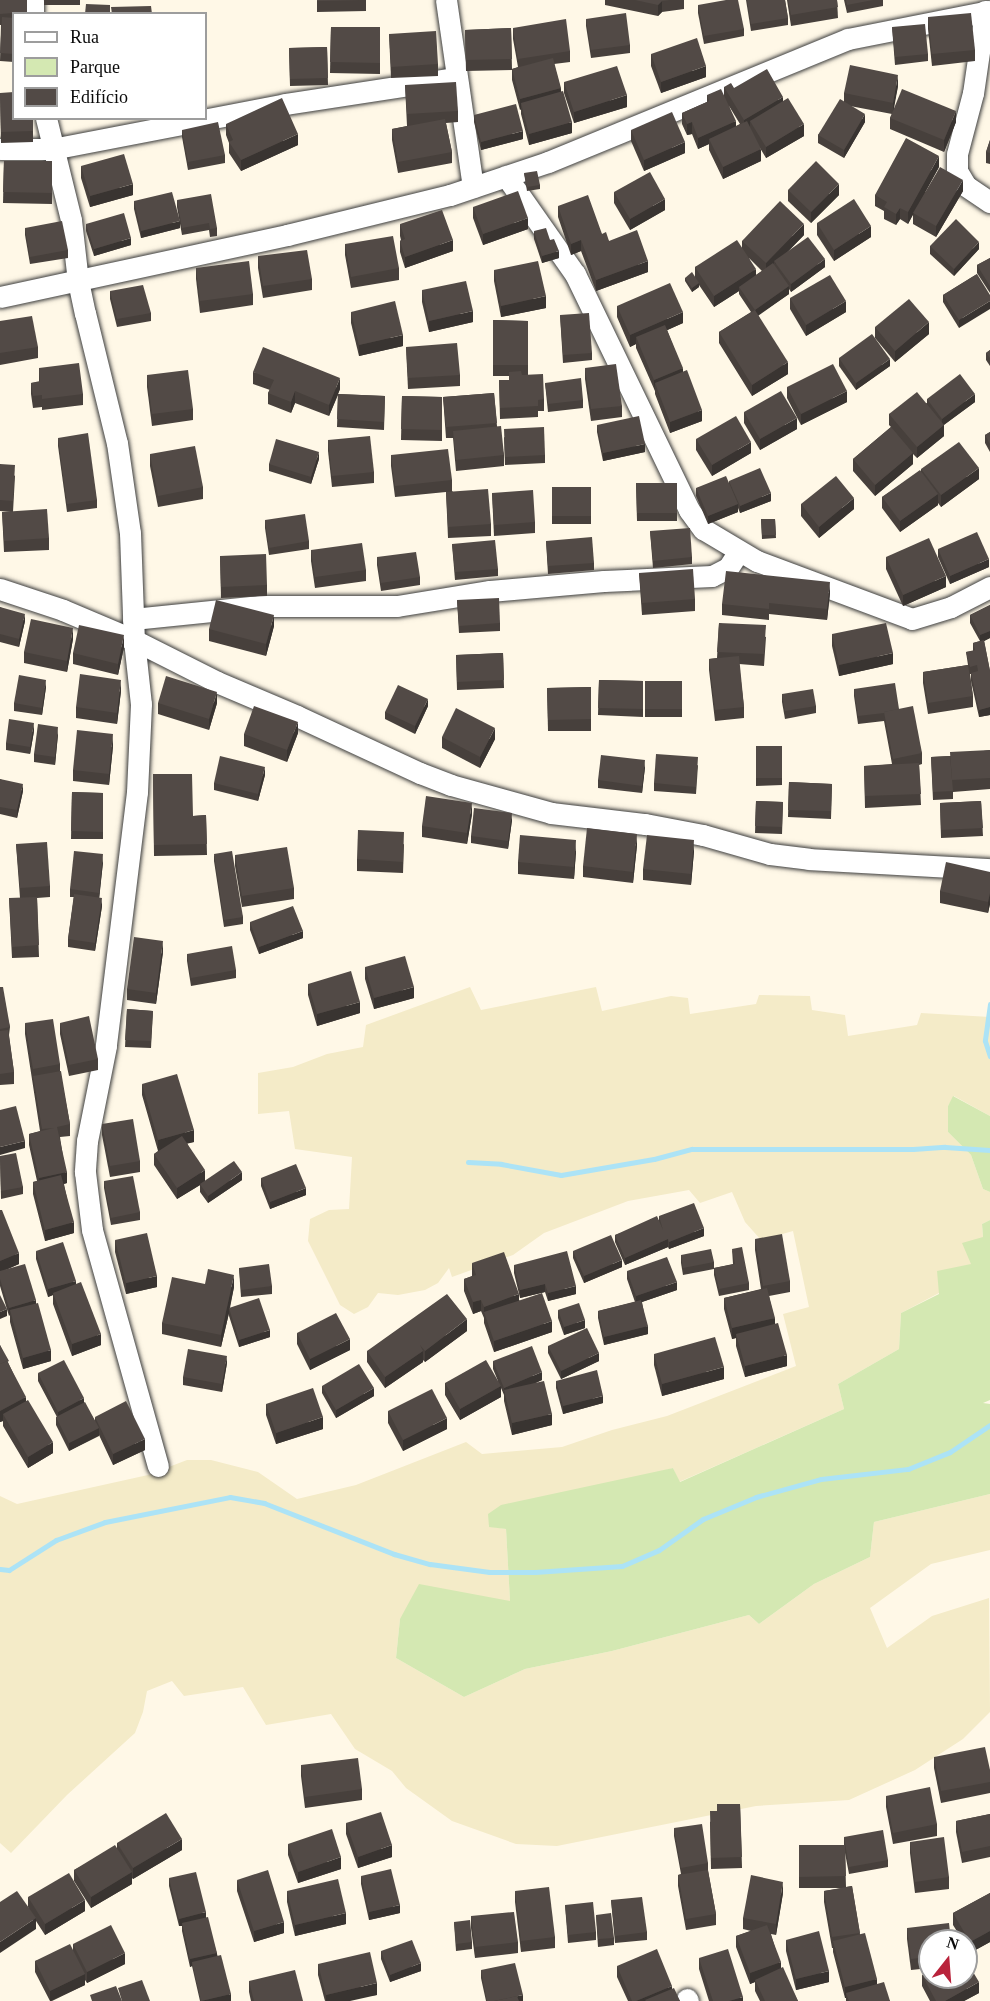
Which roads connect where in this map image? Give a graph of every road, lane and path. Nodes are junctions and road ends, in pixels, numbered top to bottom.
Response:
1 (446, 0) edge
2 (988, 11) edge
3 (455, 78) junction
4 (207, 119) edge
5 (46, 120) edge
6 (202, 120) edge
7 (0, 149) edge
8 (52, 149) junction
9 (506, 176) junction
10 (473, 187) junction
11 (990, 202) edge
12 (78, 281) junction
13 (0, 297) edge
14 (739, 552) junction
15 (990, 587) edge
16 (0, 589) edge
17 (133, 619) junction
18 (134, 640) junction
19 (990, 869) edge
20 (158, 1466) dead end

1 - 3 street
2 - 9 street
2 - 11 street
3 - 4 street
3 - 10 street
5 - 8 street
6 - 8 street
7 - 8 street
8 - 12 street
9 - 10 street
9 - 14 street
10 - 12 street
12 - 13 street
12 - 17 street
14 - 15 street
14 - 17 street
16 - 18 street
17 - 18 street
18 - 19 street
18 - 20 street

